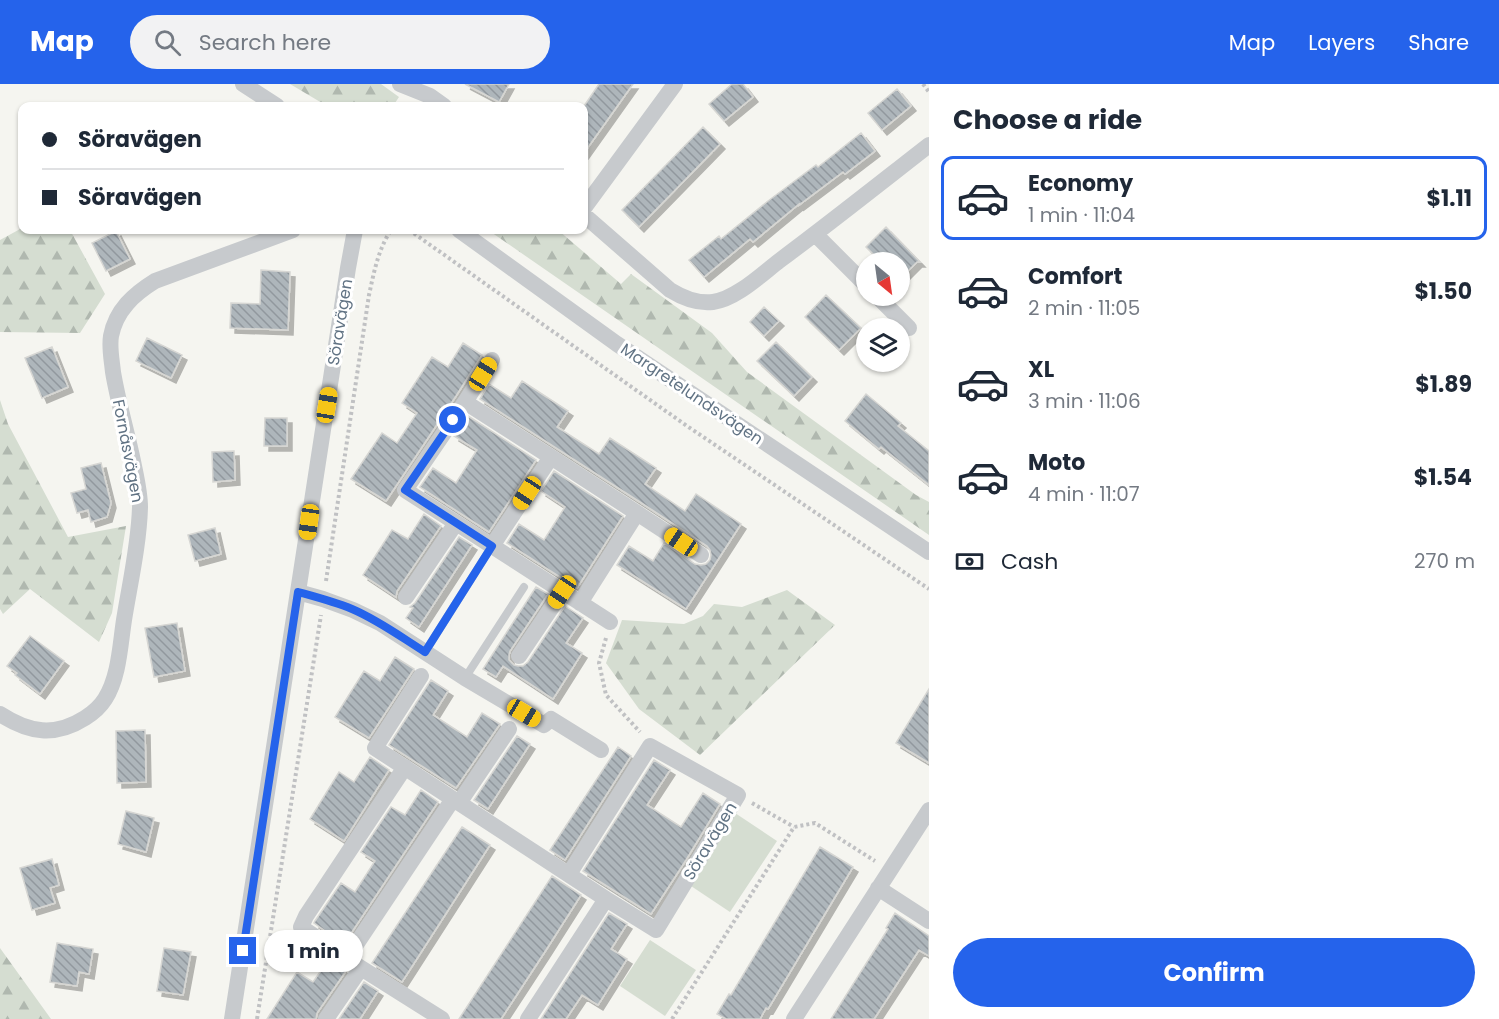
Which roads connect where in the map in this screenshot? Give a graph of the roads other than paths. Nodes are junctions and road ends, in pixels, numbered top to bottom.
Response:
1 (243, 84) edge
2 (400, 84) edge
3 (675, 84) edge
4 (430, 96) edge
5 (272, 102) edge
6 (929, 145) edge
7 (588, 203) edge
8 (588, 218) edge
9 (282, 234) edge
10 (354, 234) edge
11 (465, 234) edge
12 (815, 234) junction
13 (856, 275) edge
14 (887, 306) edge
15 (899, 318) edge
16 (492, 360) dead end
17 (465, 402) junction
18 (551, 457) junction
19 (638, 513) junction
20 (456, 523) junction
21 (492, 546) junction
22 (929, 552) edge
23 (701, 555) dead end
24 (524, 587) dead end
25 (298, 592) junction
26 (562, 592) junction
27 (406, 597) dead end
28 (580, 603) junction
29 (609, 622) road end
30 (425, 652) junction
31 (519, 656) dead end
32 (421, 676) dead end
33 (465, 678) junction
34 (0, 714) edge
35 (509, 729) dead end
36 (602, 750) dead end
37 (405, 767) junction
38 (456, 801) junction
39 (929, 810) edge
40 (568, 874) junction
41 (879, 888) junction
42 (606, 899) junction
43 (929, 921) edge
44 (347, 958) junction
45 (362, 968) junction
46 (434, 1017) edge
47 (232, 1019) edge
48 (326, 1019) edge
49 (528, 1019) edge
50 (794, 1019) edge

1 - 5 street
2 - 4 street
3 - 7 street
6 - 12 street
8 - 12 street
9 - 34 street, Fornåsvägen
10 - 25 street, Söravägen
11 - 22 street, Margretelundsvägen
12 - 13 street
14 - 15 street
16 - 17 street
17 - 18 street
17 - 20 street
18 - 19 street
18 - 21 street
19 - 23 street
19 - 28 street
20 - 21 street
20 - 27 street
21 - 26 street
21 - 30 lane
24 - 33 lane
25 - 30 street
25 - 47 street, Söravägen
26 - 28 street
26 - 31 street
28 - 29 street
30 - 33 street
32 - 37 street, Söravägen
33 - 36 street
35 - 38 street
37 - 38 street, Söravägen
37 - 44 street
38 - 40 street, Söravägen
38 - 44 street
39 - 41 street
40 - 42 street, Söravägen
40 - 42 street, Söravägen
41 - 43 street
41 - 50 street
42 - 49 street
44 - 45 street
45 - 46 street
45 - 48 street

